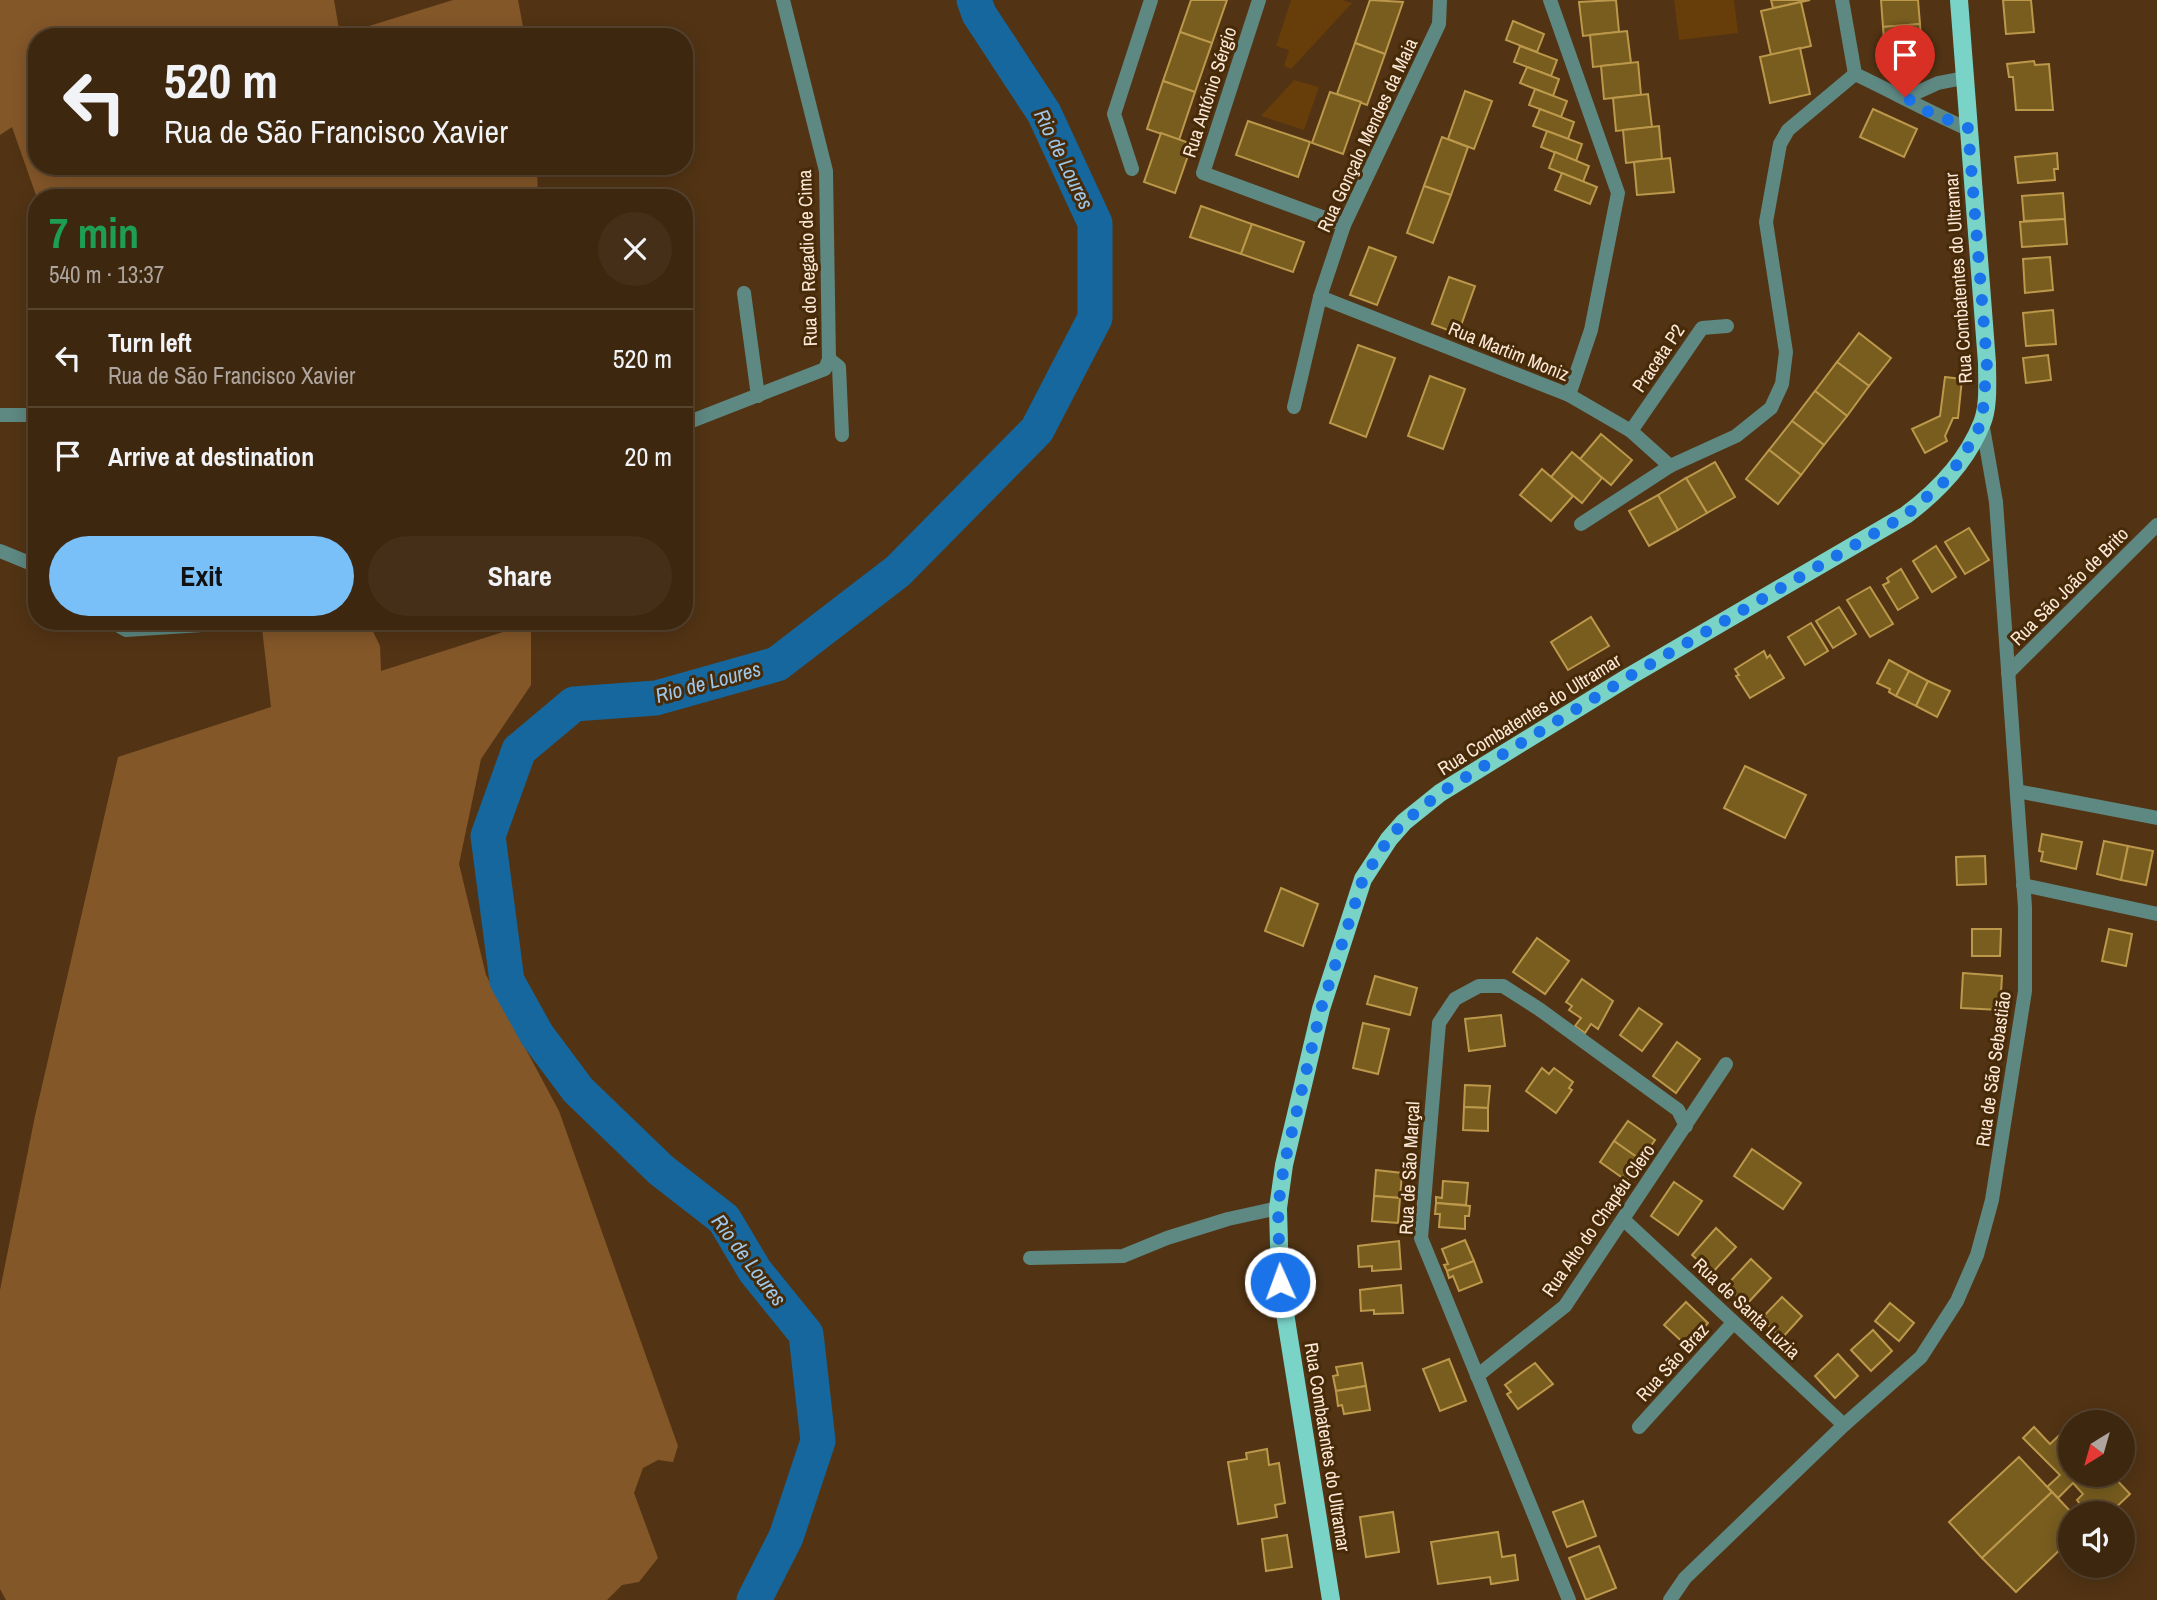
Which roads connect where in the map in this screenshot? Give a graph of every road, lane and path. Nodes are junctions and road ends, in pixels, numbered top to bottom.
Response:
1 (783, 0) edge
2 (1151, 0) edge
3 (1259, 0) edge
4 (1440, 0) edge
5 (1550, 0) edge
6 (1842, 0) edge
7 (1959, 0) edge
8 (1855, 74) junction
9 (1964, 78) junction
10 (1905, 97) junction
11 (1968, 128) junction
12 (1132, 169) dead end
13 (1344, 225) junction
14 (744, 293) dead end
15 (1320, 298) junction
16 (1727, 326) dead end
17 (829, 359) junction
18 (1569, 395) junction
19 (758, 396) junction
20 (1294, 407) dead end
21 (0, 415) edge
22 (28, 415) edge
23 (693, 421) edge
24 (1982, 422) junction
25 (1631, 431) junction
26 (842, 435) dead end
27 (1670, 466) junction
28 (1581, 524) dead end
29 (2157, 525) edge
30 (0, 551) edge
31 (28, 562) edge
32 (2008, 673) junction
33 (2017, 791) junction
34 (2157, 818) edge
35 (2023, 885) junction
36 (2157, 914) edge
37 (1726, 1063) dead end
38 (1686, 1126) junction
39 (1278, 1208) junction
40 (1624, 1220) junction
41 (1030, 1258) dead end
42 (1733, 1323) junction
43 (1477, 1376) junction
44 (1844, 1425) junction
45 (1639, 1427) dead end
46 (1331, 1600) edge
47 (1569, 1600) edge
48 (1670, 1600) edge

1 - 17 street, Rua do Regadio de Cima
2 - 12 street
3 - 13 street, Rua António Sérgio
4 - 13 street, Rua Gonçalo Mendes da Maia
5 - 18 street
6 - 8 street
7 - 9 main road, Rua Combatentes do Ultramar
8 - 10 street
8 - 27 street
9 - 10 street
9 - 11 main road, Rua Combatentes do Ultramar
10 - 11 street
11 - 24 main road, Rua Combatentes do Ultramar
13 - 15 street, Rua Gonçalo Mendes da Maia
14 - 19 street
15 - 18 street, Rua Martim Moniz
15 - 20 street, Rua Gonçalo Mendes da Maia
16 - 25 street, Praceta P2
17 - 19 street, Rua do Regadio de Cima
17 - 26 street
18 - 25 street, Rua Martim Moniz
19 - 23 street, Rua do Regadio de Cima
21 - 22 street
24 - 32 street, Rua de São Sebastião
24 - 39 main road, Rua Combatentes do Ultramar
25 - 27 street, Rua Martim Moniz
27 - 28 street
29 - 32 street, Rua São João de Brito
30 - 31 street
32 - 33 street, Rua de São Sebastião
33 - 34 street
33 - 35 street, Rua de São Sebastião
35 - 36 street
35 - 44 street, Rua de São Sebastião
37 - 38 street, Rua Alto do Chapéu Clero
38 - 40 street, Rua Alto do Chapéu Clero
38 - 43 street, Rua de São Marçal
39 - 41 street
39 - 46 main road, Rua Combatentes do Ultramar
40 - 42 street, Rua de Santa Luzia
40 - 43 street, Rua Alto do Chapéu Clero
42 - 44 street, Rua de Santa Luzia
42 - 45 street, Rua São Braz
43 - 47 street, Rua de São Marçal
44 - 48 street, Rua de São Sebastião

